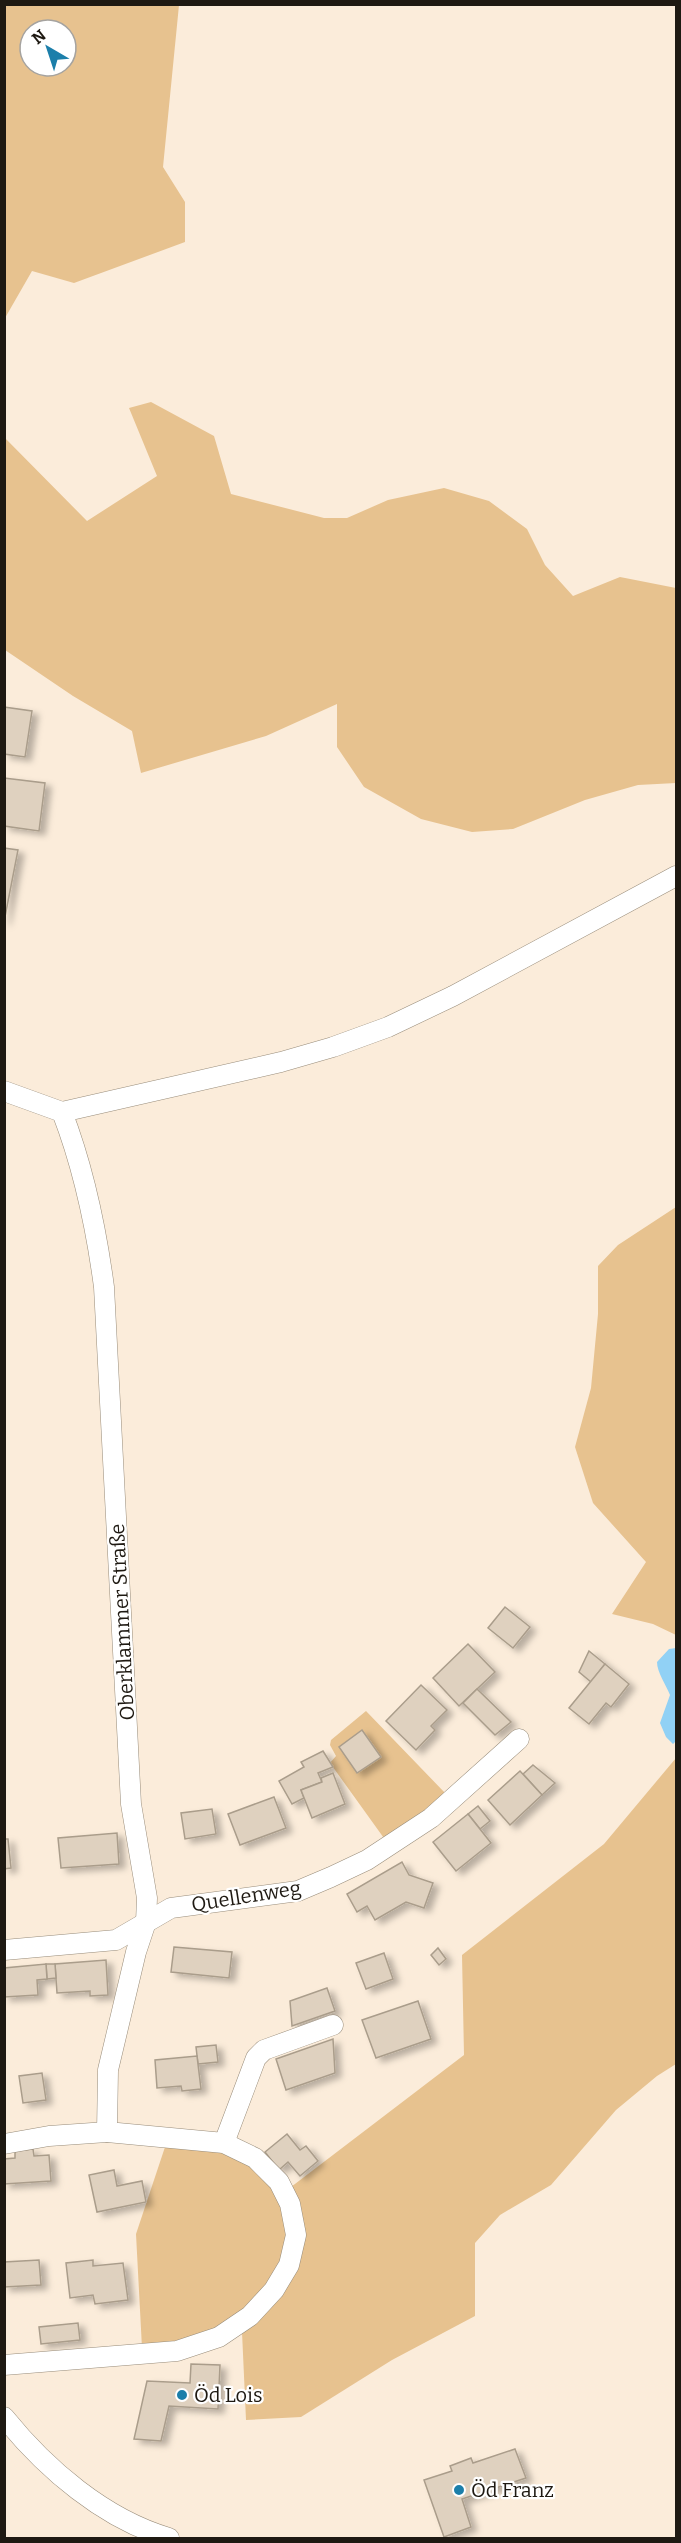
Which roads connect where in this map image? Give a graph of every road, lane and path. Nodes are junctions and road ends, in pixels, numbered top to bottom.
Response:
1 (676, 876) edge
2 (4, 1091) edge
3 (62, 1112) junction
4 (519, 1739) dead end
5 (146, 1922) junction
6 (4, 1950) edge
7 (333, 2025) dead end
8 (107, 2132) junction
9 (224, 2143) junction
10 (4, 2144) edge
11 (4, 2365) edge
12 (4, 2417) edge
13 (168, 2538) edge

1 - 3 street
2 - 3 street
3 - 5 street, Oberklammer Straße
4 - 5 street, Quellenweg
5 - 6 street, Quellenweg
5 - 8 street, Oberklammer Straße
7 - 9 street
8 - 9 street
8 - 10 street
9 - 11 street
12 - 13 street

